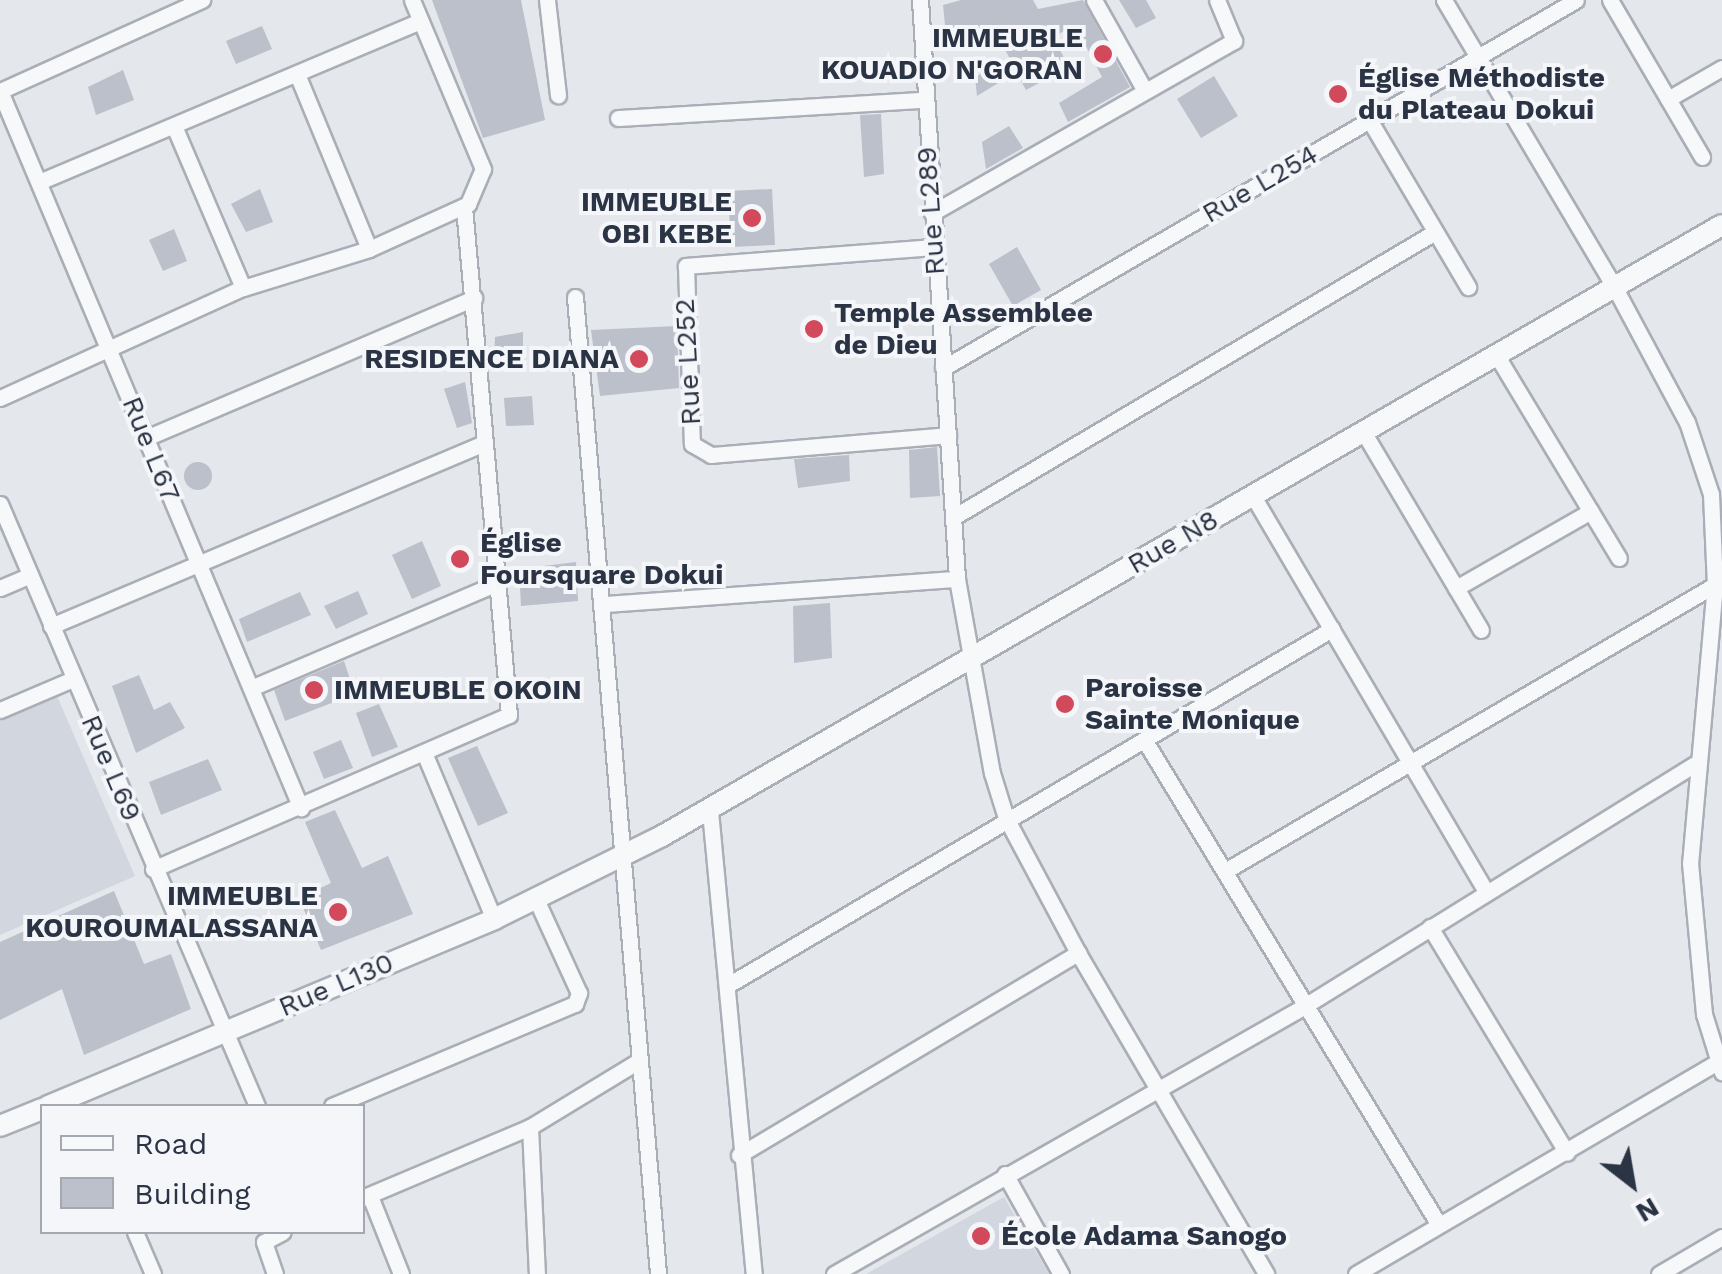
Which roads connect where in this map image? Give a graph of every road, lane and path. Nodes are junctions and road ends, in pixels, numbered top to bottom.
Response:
1 (202, 0) edge
2 (412, 0) edge
3 (547, 0) edge
4 (920, 0) edge
5 (1094, 0) edge
6 (1217, 0) edge
7 (1444, 0) edge
8 (1576, 0) edge
9 (1610, 0) edge
10 (420, 21) junction
11 (1478, 58) junction
12 (1722, 68) edge
13 (297, 74) junction
14 (0, 91) edge
15 (1145, 92) junction
16 (558, 95) dead end
17 (1668, 99) junction
18 (924, 100) junction
19 (618, 118) dead end
20 (1370, 121) junction
21 (174, 126) junction
22 (1702, 157) dead end
23 (40, 182) junction
24 (464, 208) junction
25 (932, 213) junction
26 (1722, 225) edge
27 (1435, 232) junction
28 (933, 247) junction
29 (368, 249) junction
30 (1468, 287) dead end
31 (243, 288) junction
32 (1615, 288) junction
33 (575, 297) dead end
34 (474, 298) junction
35 (110, 350) junction
36 (1497, 356) junction
37 (943, 368) junction
38 (0, 398) edge
39 (1364, 434) junction
40 (948, 435) junction
41 (146, 438) junction
42 (484, 443) junction
43 (1253, 496) junction
44 (0, 504) edge
45 (1591, 511) junction
46 (956, 515) junction
47 (1619, 558) dead end
48 (199, 565) junction
49 (30, 575) junction
50 (957, 579) junction
51 (1718, 583) edge
52 (493, 586) junction
53 (0, 588) edge
54 (1456, 588) junction
55 (606, 604) junction
56 (51, 626) junction
57 (1332, 629) junction
58 (1482, 630) dead end
59 (967, 661) junction
60 (73, 679) junction
61 (251, 688) junction
62 (0, 710) edge
63 (1145, 741) junction
64 (425, 755) junction
65 (1409, 764) junction
66 (1694, 765) junction
67 (301, 808) junction
68 (710, 810) junction
69 (1006, 818) junction
70 (622, 857) junction
71 (153, 869) junction
72 (1224, 871) junction
73 (1486, 890) junction
74 (536, 899) junction
75 (494, 919) junction
76 (1430, 927) junction
77 (1078, 953) junction
78 (728, 985) junction
79 (1302, 1007) junction
80 (224, 1032) junction
81 (637, 1062) junction
82 (1720, 1067) edge
83 (1157, 1092) junction
84 (80, 1100) edge
85 (256, 1104) edge
86 (337, 1104) edge
87 (40, 1110) edge
88 (0, 1126) edge
89 (530, 1127) junction
90 (1567, 1153) junction
91 (739, 1155) junction
92 (1005, 1174) junction
93 (366, 1197) edge
94 (1439, 1225) junction
95 (136, 1234) edge
96 (280, 1234) edge
97 (1722, 1237) edge
98 (152, 1274) edge
99 (275, 1274) edge
100 (401, 1274) edge
101 (537, 1274) edge
102 (658, 1274) edge
103 (754, 1274) edge
104 (834, 1274) edge
105 (1062, 1274) edge
106 (1266, 1274) edge
107 (1356, 1274) edge
108 (1659, 1274) edge

1 - 14 street
2 - 10 street
3 - 16 street
4 - 18 street, Rue L289
5 - 15 street
6 - 15 street
7 - 11 street
8 - 11 street, Rue L254
9 - 17 street
10 - 13 street
10 - 24 street
11 - 20 street, Rue L254
11 - 32 street
12 - 17 street
13 - 21 street
13 - 29 street
14 - 23 street, Rue L67
15 - 25 street
17 - 22 street
18 - 19 street
18 - 25 street, Rue L289
20 - 27 street
20 - 37 street, Rue L254
21 - 23 street
21 - 31 street
23 - 35 street, Rue L67
24 - 29 street
24 - 34 street
25 - 28 street, Rue L289
26 - 32 street, Rue N8
27 - 30 street
27 - 46 street
28 - 37 street, Rue L289
28 - 40 street, Rue L252
29 - 31 street
31 - 35 street
32 - 36 street, Rue N8
32 - 51 street
33 - 55 street
34 - 41 street
34 - 42 street
35 - 38 street
35 - 41 street, Rue L67
36 - 39 street, Rue N8
36 - 45 street
37 - 40 street, Rue L289
39 - 43 street, Rue N8
39 - 54 street
40 - 46 street, Rue L289
41 - 48 street, Rue L67
42 - 48 street
42 - 52 street
43 - 57 street
43 - 59 street, Rue N8
44 - 49 street, Rue L69
45 - 47 street
45 - 54 street
46 - 50 street, Rue L289
48 - 56 street
48 - 61 street, Rue L67
49 - 53 street
49 - 56 street, Rue L69
50 - 55 street
50 - 59 street, Rue L289
51 - 65 street
51 - 66 street
52 - 61 street
52 - 64 street
54 - 58 street
55 - 70 street
56 - 60 street, Rue L69
57 - 63 street
57 - 65 street
59 - 68 street, Rue N8
59 - 69 street, Rue L289
60 - 62 street
60 - 71 street, Rue L69
61 - 67 street, Rue L67
63 - 69 street
63 - 72 street
64 - 67 street
64 - 75 street
65 - 72 street
65 - 73 street
66 - 73 street
66 - 82 street
67 - 71 street
68 - 70 street, Rue N8
68 - 78 street
69 - 77 street, Rue L289
69 - 78 street
70 - 74 street, Rue L130
70 - 81 street
71 - 80 street, Rue L69
72 - 79 street
73 - 76 street
74 - 75 street, Rue L130
74 - 86 street
75 - 80 street, Rue L130
76 - 79 street
76 - 90 street
77 - 83 street, Rue L289
77 - 91 street
78 - 91 street
79 - 83 street
79 - 94 street
80 - 84 street, Rue L130
80 - 85 street, Rue L69
81 - 89 street
81 - 102 street
82 - 90 street
83 - 92 street
83 - 106 street, Rue L289
87 - 88 street, Rue L130
89 - 93 street
89 - 101 street
90 - 94 street
91 - 103 street
92 - 104 street
92 - 105 street
93 - 100 street
94 - 107 street
95 - 98 street
96 - 99 street
97 - 108 street

